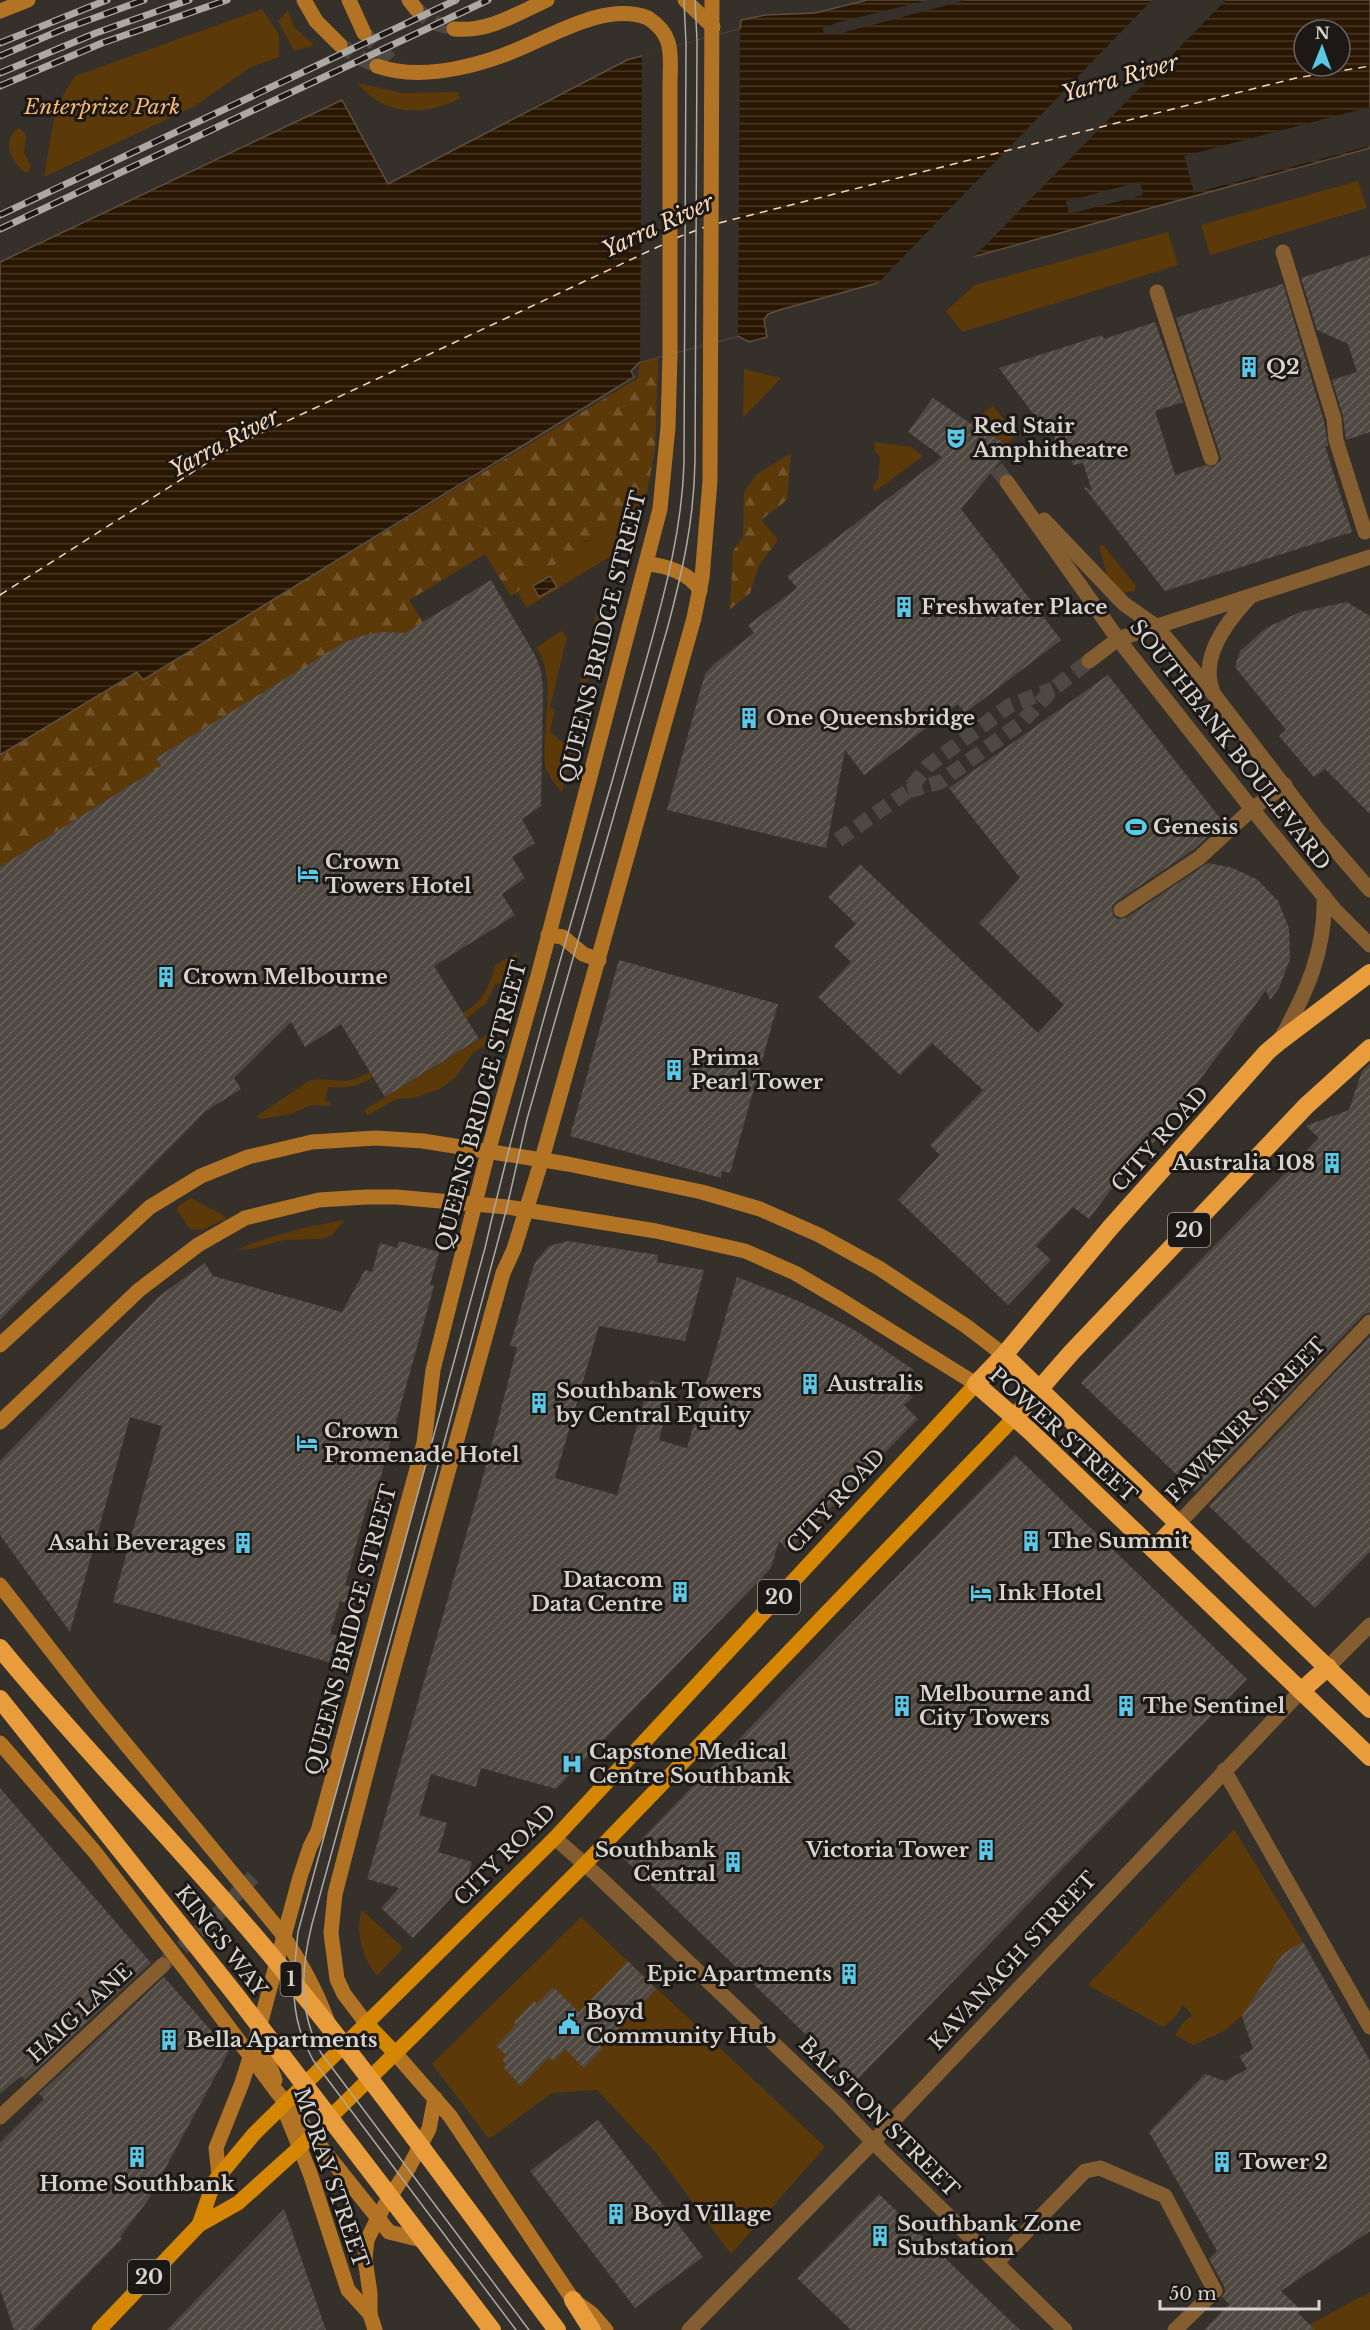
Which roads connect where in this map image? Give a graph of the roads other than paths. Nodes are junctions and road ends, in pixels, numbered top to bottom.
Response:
1 (28, 0) edge
2 (304, 0) edge
3 (349, 0) edge
4 (547, 0) edge
5 (685, 0) edge
6 (712, 0) edge
7 (0, 10) edge
8 (454, 29) tunnel mouth
9 (713, 32) junction
10 (364, 33) tunnel mouth
11 (340, 45) tunnel mouth
12 (384, 63) tunnel mouth
13 (1283, 252) dead end
14 (1157, 292) dead end
15 (1211, 458) dead end
16 (1365, 532) dead end
17 (1370, 557) edge
18 (646, 564) junction
19 (700, 591) junction
20 (1250, 597) junction
21 (1157, 627) junction
22 (1118, 639) junction
23 (1089, 661) tunnel mouth
24 (1216, 697) junction
25 (1285, 785) junction
26 (1252, 809) junction
27 (1370, 890) edge
28 (1324, 896) junction
29 (1121, 910) dead end
30 (548, 934) junction
31 (1370, 945) edge
32 (599, 960) junction
33 (1370, 973) edge
34 (1280, 1041) junction
35 (1370, 1048) edge
36 (488, 1152) junction
37 (542, 1159) junction
38 (475, 1204) junction
39 (527, 1210) junction
40 (1370, 1322) edge
41 (0, 1345) edge
42 (1004, 1354) junction
43 (976, 1384) junction
44 (1041, 1389) junction
45 (1016, 1417) junction
46 (0, 1422) edge
47 (1178, 1524) junction
48 (1154, 1549) junction
49 (0, 1585) edge
50 (1370, 1624) edge
51 (0, 1648) edge
52 (1328, 1667) junction
53 (1301, 1691) junction
54 (0, 1699) edge
55 (1370, 1709) edge
56 (0, 1743) edge
57 (1370, 1757) edge
58 (1224, 1770) junction
59 (555, 1838) junction
60 (584, 1865) junction
61 (163, 1965) tunnel mouth
62 (366, 2023) junction
63 (1370, 2027) edge
64 (331, 2029) junction
65 (258, 2032) junction
66 (394, 2053) junction
67 (435, 2098) junction
68 (283, 2105) junction
69 (0, 2117) edge
70 (873, 2142) junction
71 (300, 2148) junction
72 (219, 2176) junction
73 (199, 2225) junction
74 (426, 2241) junction
75 (996, 2262) junction
76 (573, 2300) junction
77 (370, 2314) junction
78 (99, 2330) edge
79 (375, 2330) edge
80 (492, 2330) edge
81 (557, 2330) edge
82 (592, 2330) edge
83 (606, 2330) edge
84 (689, 2330) edge
85 (1065, 2330) edge
86 (1175, 2330) edge

1 - 7 street
2 - 11 street
3 - 10 street
4 - 8 street
5 - 9 street
6 - 9 street
9 - 19 street
12 - 18 street, QUEENS BRIDGE STREET
13 - 16 street
14 - 15 street
17 - 20 street
18 - 19 street
18 - 30 street, QUEENS BRIDGE STREET
19 - 32 street
20 - 21 street
20 - 24 street
21 - 22 street
21 - 22 street, SOUTHBANK BOULEVARD
21 - 24 street, SOUTHBANK BOULEVARD
22 - 23 street
22 - 26 street, SOUTHBANK BOULEVARD
24 - 25 street, SOUTHBANK BOULEVARD
25 - 26 street
25 - 27 street, SOUTHBANK BOULEVARD
26 - 28 street, SOUTHBANK BOULEVARD
26 - 29 street
28 - 31 street, SOUTHBANK BOULEVARD
28 - 34 street
30 - 32 street
30 - 36 street, QUEENS BRIDGE STREET
32 - 37 street
33 - 34 highway, CITY ROAD / 20
34 - 42 highway, CITY ROAD / 20
35 - 44 highway, CITY ROAD / 20
36 - 37 street, POWER STREET
36 - 38 street, QUEENS BRIDGE STREET
36 - 41 street, POWER STREET
37 - 39 street
37 - 42 street, POWER STREET
38 - 39 street, POWER STREET
38 - 46 street, POWER STREET
38 - 65 street, QUEENS BRIDGE STREET
39 - 43 street, POWER STREET
39 - 62 street
40 - 47 street, FAWKNER STREET
42 - 43 highway, CITY ROAD / 20
42 - 44 highway, POWER STREET
43 - 45 highway, POWER STREET
43 - 59 main road, CITY ROAD / 20
44 - 45 highway, CITY ROAD / 20
44 - 47 highway, POWER STREET
45 - 48 highway, POWER STREET
45 - 60 main road, CITY ROAD / 20
47 - 48 highway, FAWKNER STREET
47 - 52 highway, POWER STREET
48 - 53 highway, POWER STREET
49 - 64 street, KINGS WAY
50 - 52 street, KAVANAGH STREET
51 - 64 highway, KINGS WAY / 1
52 - 53 highway, KAVANAGH STREET
52 - 55 highway, POWER STREET
53 - 57 highway, POWER STREET
53 - 58 street, KAVANAGH STREET
54 - 74 highway, KINGS WAY
56 - 74 street
58 - 63 street
58 - 70 street, KAVANAGH STREET
59 - 60 street, BALSTON STREET
59 - 62 main road, CITY ROAD / 20
60 - 66 main road, CITY ROAD / 20
60 - 70 street, BALSTON STREET
61 - 69 street, HAIG LANE
62 - 66 main road
62 - 68 main road, CITY ROAD / 20
64 - 81 highway, KINGS WAY / 1
65 - 68 street, MORAY STREET
65 - 72 street, QUEENS BRIDGE STREET
66 - 67 street
66 - 71 main road, CITY ROAD / 20
67 - 76 street
67 - 77 street
68 - 71 street, MORAY STREET
68 - 72 main road, CITY ROAD / 20
70 - 75 street, BALSTON STREET
70 - 84 street, KAVANAGH STREET
71 - 73 main road, CITY ROAD / 20
71 - 77 street, MORAY STREET
72 - 73 main road, CITY ROAD / 20
73 - 78 main road, CITY ROAD / 20
74 - 80 highway, KINGS WAY
75 - 85 street, BALSTON STREET
75 - 86 street
76 - 82 highway
76 - 83 street
77 - 79 street, MORAY STREET

